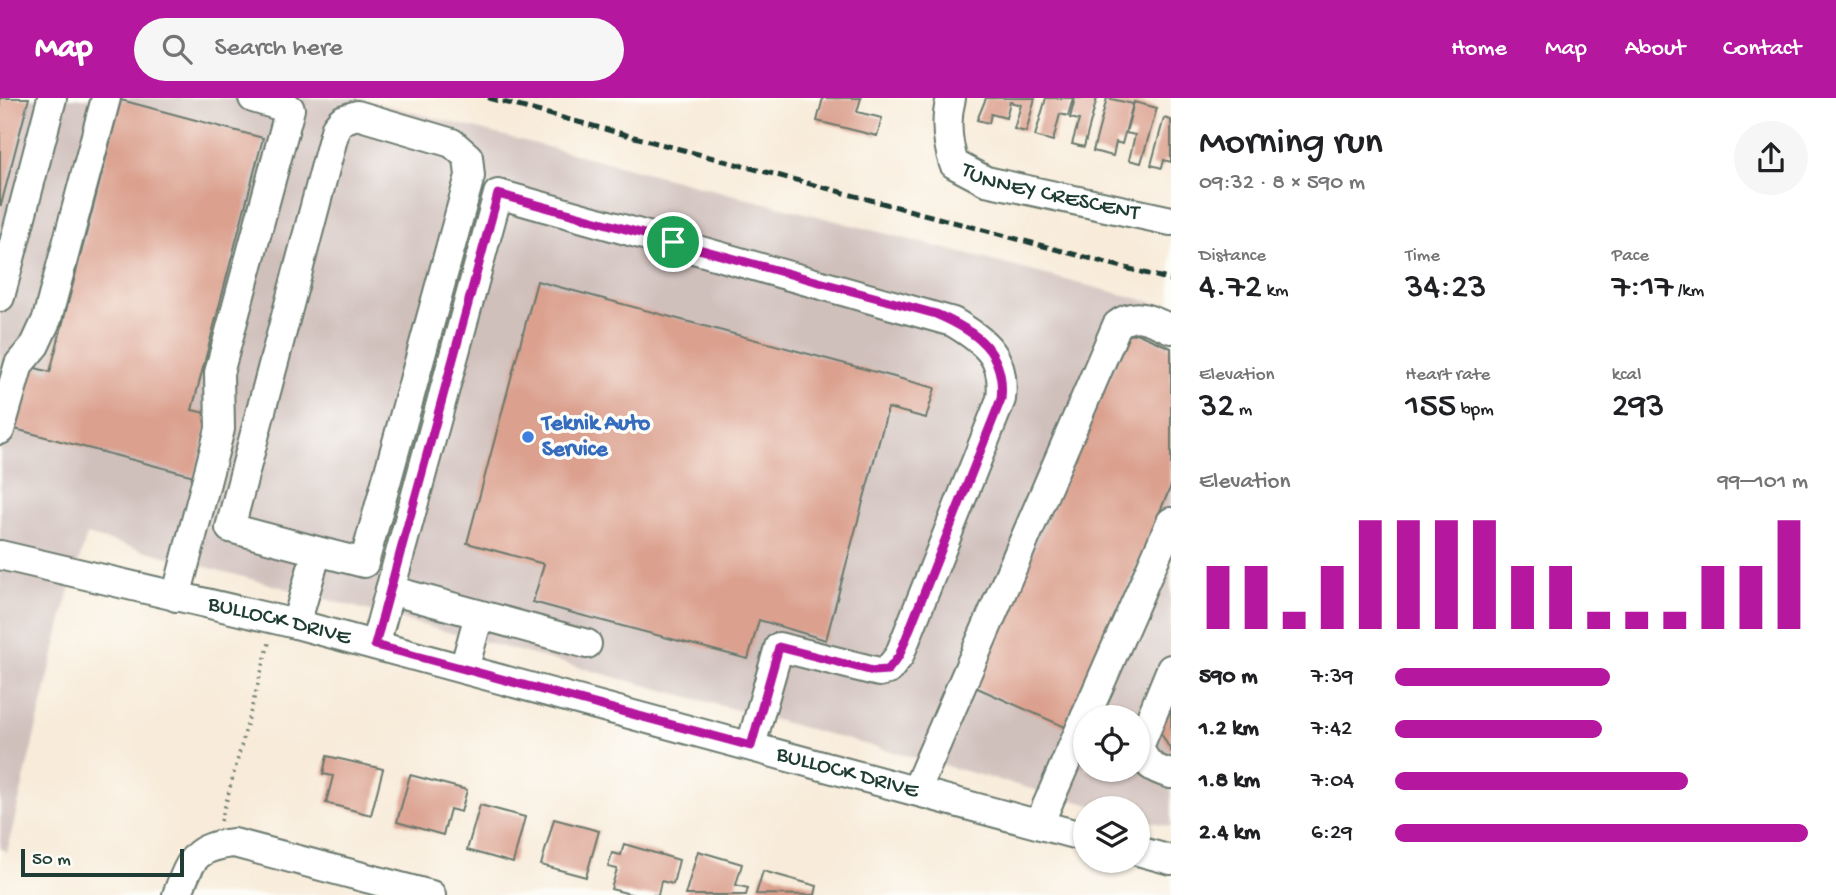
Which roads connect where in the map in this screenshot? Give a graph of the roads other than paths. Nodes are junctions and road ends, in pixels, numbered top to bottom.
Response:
1 (52, 98) edge
2 (106, 98) edge
3 (253, 98) edge
4 (951, 98) edge
5 (1171, 221) edge
6 (0, 297) edge
7 (1171, 328) edge
8 (0, 430) edge
9 (1171, 522) edge
10 (317, 551) junction
11 (0, 555) edge
12 (390, 590) junction
13 (176, 597) junction
14 (479, 615) junction
15 (286, 622) junction
16 (587, 644) dead end
17 (375, 645) junction
18 (464, 669) junction
19 (1171, 669) edge
20 (1091, 705) edge
21 (751, 746) junction
22 (1073, 746) edge
23 (1171, 774) edge
24 (916, 791) junction
25 (1039, 824) junction
26 (1073, 834) edge
27 (1150, 854) edge
28 (1171, 860) edge
29 (177, 895) edge
30 (432, 895) edge

1 - 6 street
2 - 8 street
3 - 13 street
4 - 5 street, TUNNEY CRESCENT
7 - 24 street
9 - 20 street
10 - 10 street
10 - 15 street
11 - 13 street, BULLOCK DRIVE
12 - 14 street
12 - 17 street
12 - 21 street
13 - 15 street, BULLOCK DRIVE
14 - 16 street
14 - 18 street
15 - 17 street, BULLOCK DRIVE
17 - 18 street, BULLOCK DRIVE
18 - 21 street, BULLOCK DRIVE
19 - 23 street
21 - 24 street, BULLOCK DRIVE
22 - 25 street
24 - 25 street, BULLOCK DRIVE
25 - 26 street, BULLOCK DRIVE
27 - 28 street
29 - 30 street

